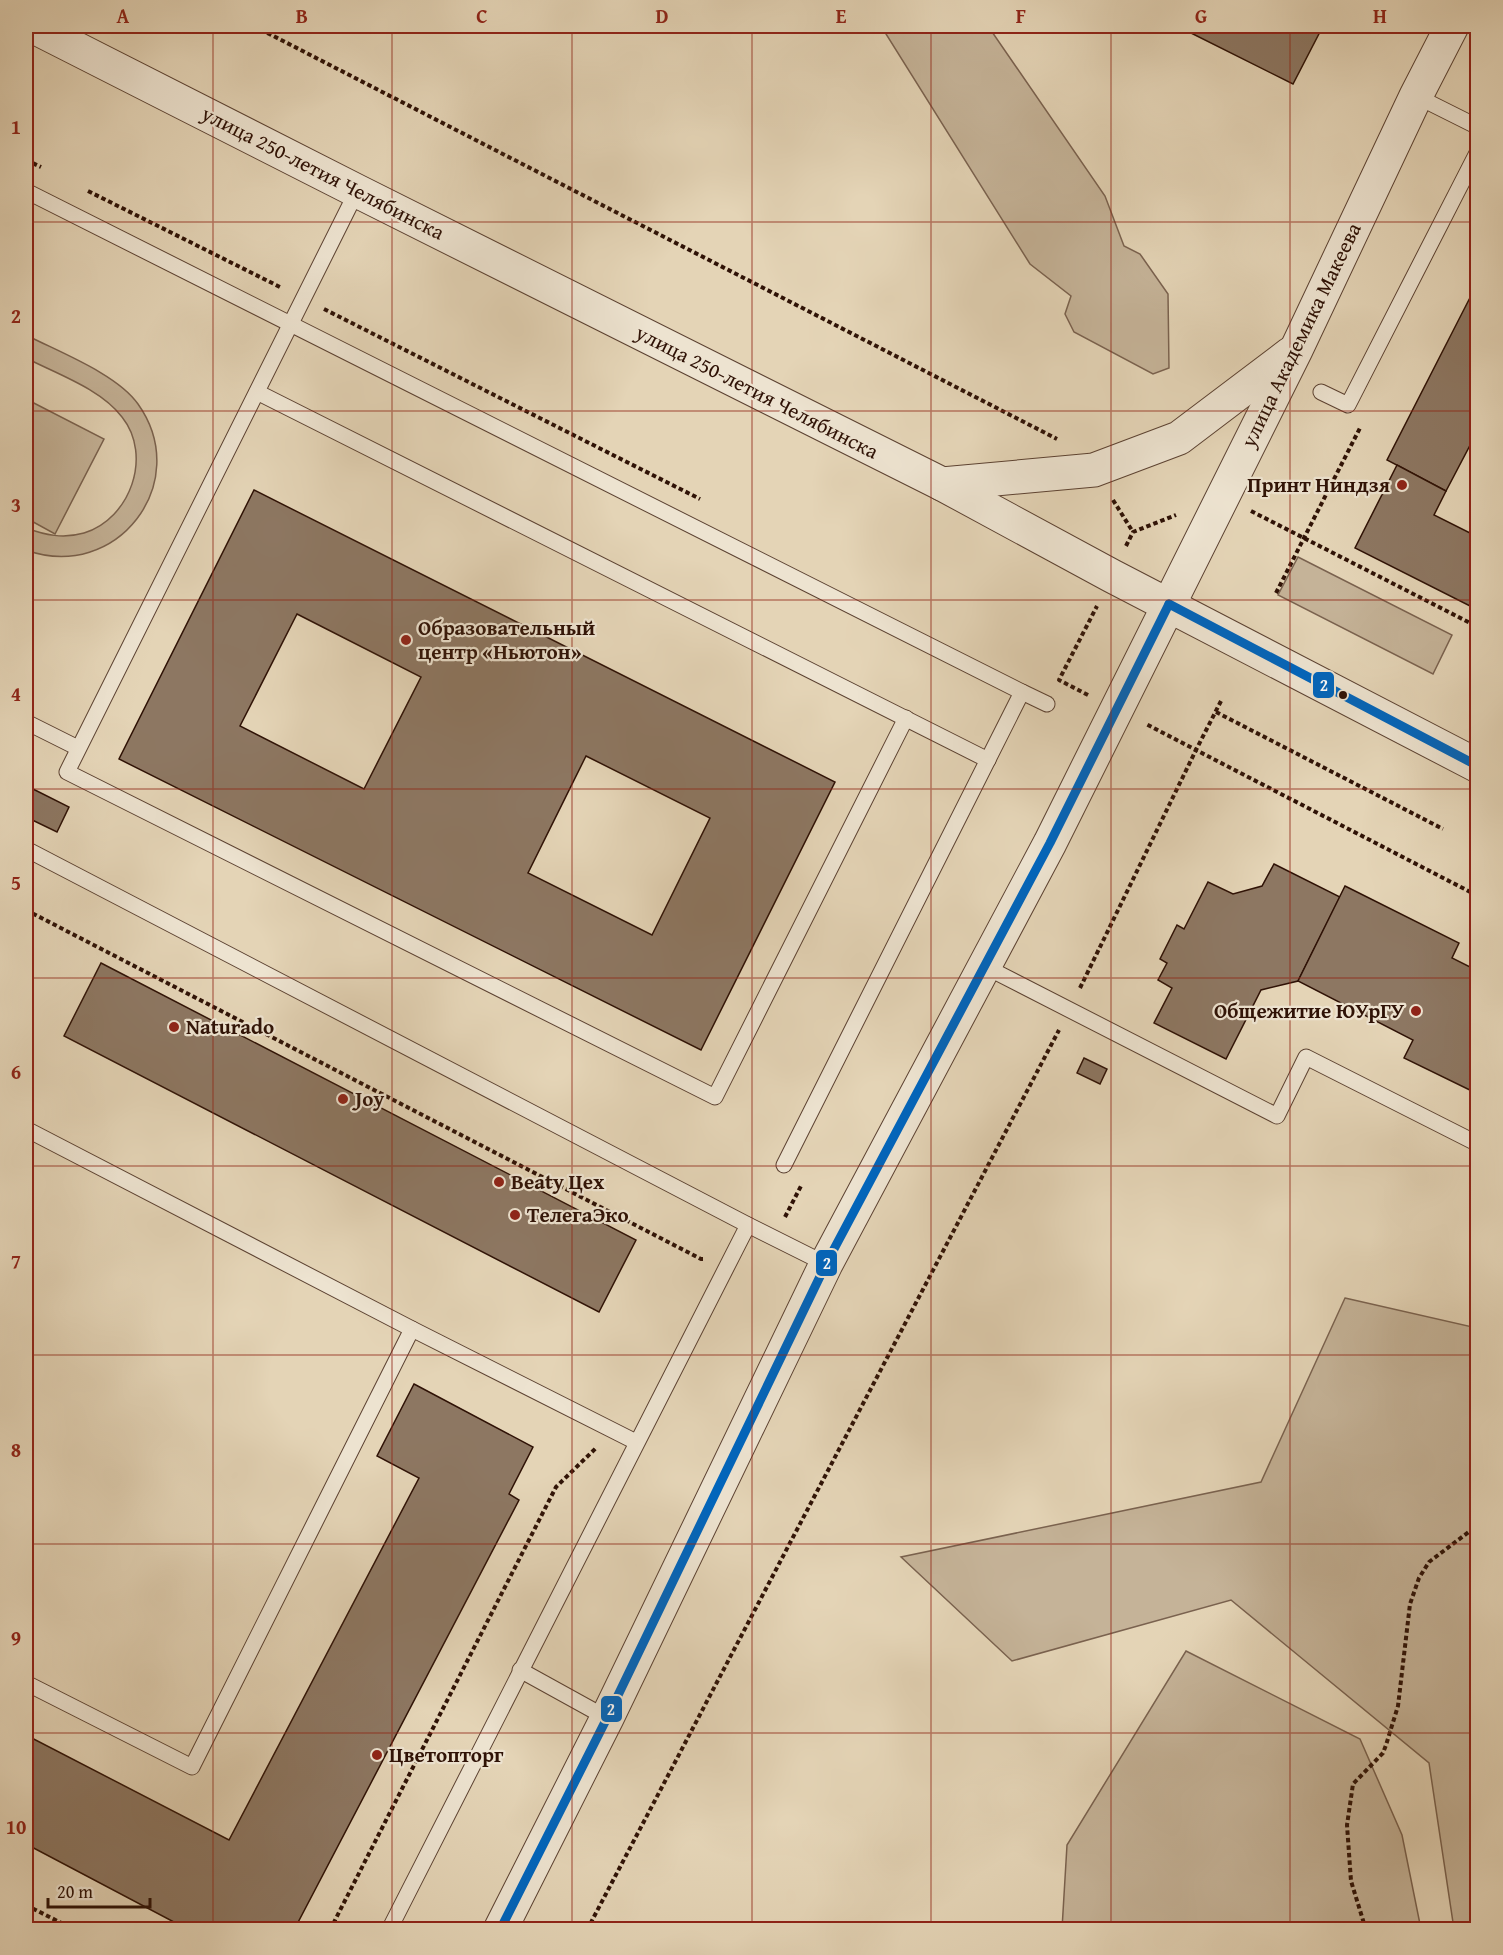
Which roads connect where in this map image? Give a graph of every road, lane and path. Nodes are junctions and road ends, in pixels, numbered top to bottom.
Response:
1 (32, 26) edge
2 (254, 26) edge
3 (1452, 26) edge
4 (1416, 96) junction
5 (1478, 127) edge
6 (1478, 151) edge
7 (26, 160) edge
8 (47, 170) dead end
9 (79, 186) dead end
10 (26, 191) edge
11 (357, 191) junction
12 (304, 299) junction
13 (291, 325) junction
14 (1296, 350) junction
15 (257, 392) junction
16 (1321, 392) dead end
17 (1094, 470) junction
18 (942, 484) junction
19 (1222, 496) junction
20 (708, 503) dead end
21 (1133, 532) junction
22 (1112, 576) junction
23 (1169, 604) junction
24 (1478, 627) edge
25 (1048, 675) dead end
26 (1059, 680) junction
27 (1022, 692) junction
28 (1221, 701) dead end
29 (1047, 704) dead end
30 (1116, 709) junction
31 (1216, 712) junction
32 (906, 718) junction
33 (26, 722) edge
34 (78, 748) junction
35 (1197, 750) junction
36 (988, 760) junction
37 (1478, 766) edge
38 (1443, 829) dead end
39 (26, 849) edge
40 (1478, 896) edge
41 (26, 910) edge
42 (984, 966) junction
43 (1069, 1010) junction
44 (26, 1129) edge
45 (1478, 1144) edge
46 (784, 1166) dead end
47 (748, 1226) junction
48 (735, 1250) junction
49 (826, 1264) junction
50 (412, 1329) junction
51 (614, 1430) junction
52 (636, 1442) junction
53 (1478, 1525) edge
54 (520, 1670) junction
55 (26, 1683) edge
56 (607, 1718) junction
57 (26, 1905) edge
58 (75, 1929) edge
59 (330, 1929) edge
60 (389, 1929) edge
61 (500, 1929) edge
62 (587, 1929) edge
63 (1366, 1929) edge

1 - 11 street, улица 250-летия Челябинска
2 - 17 path
3 - 4 street, улица Академика Макеева
4 - 5 lane
4 - 14 street, улица Академика Макеева
6 - 16 lane
7 - 8 path
9 - 12 path
10 - 13 lane
11 - 12 lane
11 - 18 street, улица 250-летия Челябинска
12 - 13 lane
12 - 20 path
13 - 15 lane
13 - 27 lane
14 - 17 street
14 - 19 street, улица Академика Макеева
15 - 32 lane
15 - 34 lane
17 - 18 street
17 - 21 path
18 - 22 street, улица 250-летия Челябинска
19 - 21 path
19 - 23 street, улица Академика Макеева
19 - 24 path
21 - 22 path
22 - 23 street, улица 250-летия Челябинска
22 - 26 path
23 - 30 street, улица Академика Макеева
23 - 37 street, улица 250-летия Челябинска
25 - 26 path
26 - 30 path
27 - 29 lane
27 - 36 lane
28 - 31 path
30 - 35 path
30 - 42 street, улица Академика Макеева
31 - 35 path
31 - 38 path
32 - 34 lane
32 - 36 lane
33 - 34 lane
35 - 40 path
35 - 43 path
36 - 46 lane
39 - 47 lane
41 - 48 path
42 - 43 lane
42 - 49 street, улица Академика Макеева
43 - 45 lane
43 - 62 path
44 - 50 lane
47 - 48 lane
47 - 49 lane
48 - 52 lane
49 - 56 street, улица Академика Макеева
50 - 51 lane
50 - 55 lane
51 - 52 lane
51 - 59 path
52 - 54 lane
53 - 63 path
54 - 56 lane
54 - 60 lane
56 - 61 street, улица Академика Макеева
57 - 58 path

